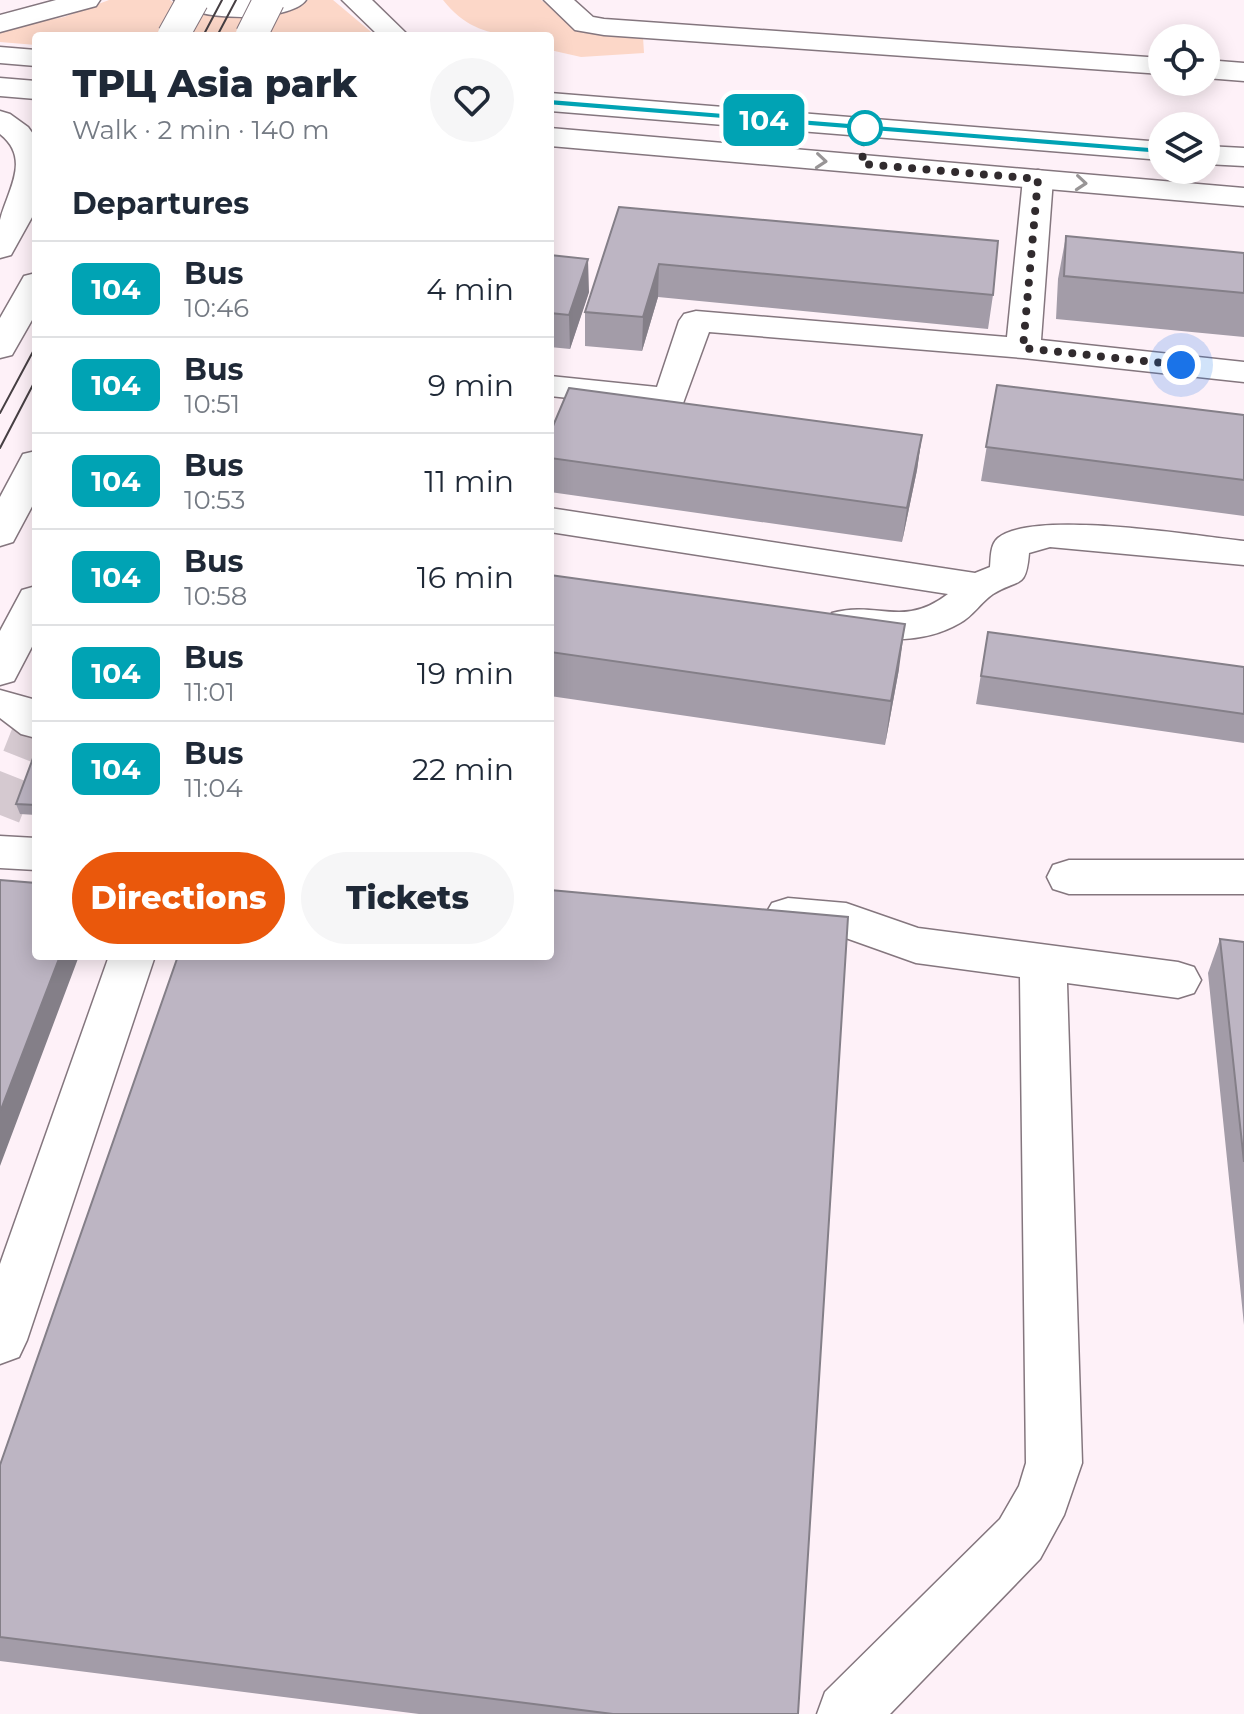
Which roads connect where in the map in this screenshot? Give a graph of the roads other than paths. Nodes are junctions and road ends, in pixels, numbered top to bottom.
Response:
1 (86, 0) edge
2 (190, 0) edge
3 (269, 0) edge
4 (292, 0) edge
5 (356, 0) edge
6 (558, 0) edge
7 (0, 24) edge
8 (175, 32) edge
9 (253, 32) edge
10 (391, 32) edge
11 (0, 55) edge
12 (32, 58) edge
13 (1148, 65) edge
14 (1220, 70) edge
15 (1244, 72) edge
16 (0, 87) edge
17 (554, 88) edge
18 (32, 90) edge
19 (554, 102) edge
20 (721, 117) junction
21 (0, 120) edge
22 (554, 137) edge
23 (554, 150) edge
24 (1148, 150) edge
25 (716, 152) junction
26 (1220, 156) edge
27 (1244, 157) edge
28 (1038, 179) junction
29 (32, 196) edge
30 (1244, 197) edge
31 (0, 248) edge
32 (32, 290) edge
33 (0, 348) edge
34 (1023, 348) junction
35 (1244, 372) edge
36 (554, 386) edge
37 (32, 470) edge
38 (554, 521) edge
39 (0, 534) edge
40 (1244, 553) edge
41 (978, 586) junction
42 (32, 607) edge
43 (810, 618) edge
44 (0, 671) edge
45 (0, 704) edge
46 (32, 720) edge
47 (0, 852) edge
48 (32, 854) edge
49 (1069, 877) dead end
50 (1244, 877) edge
51 (753, 912) edge
52 (131, 960) edge
53 (1043, 962) junction
54 (1178, 980) dead end
55 (0, 1340) edge
56 (847, 1714) edge

1 - 7 main road
2 - 4 main road
2 - 8 main road, bridge
3 - 9 main road, bridge
5 - 10 main road
6 - 13 main road
11 - 12 main road
14 - 15 main road
16 - 18 main road
17 - 20 main road
19 - 20 main road
20 - 24 main road
21 - 29 main road
22 - 25 main road
23 - 25 main road
25 -> 28 main road
26 - 27 main road
28 -> 30 main road
28 - 34 main road
29 - 31 main road
32 - 33 main road
34 - 35 main road
34 - 36 main road
37 - 39 main road
38 - 41 main road
40 - 41 main road
41 - 43 main road
42 - 44 main road
45 - 46 main road
47 - 48 main road
49 - 50 main road
51 - 53 main road
52 - 55 main road
53 - 54 main road
53 - 56 main road

